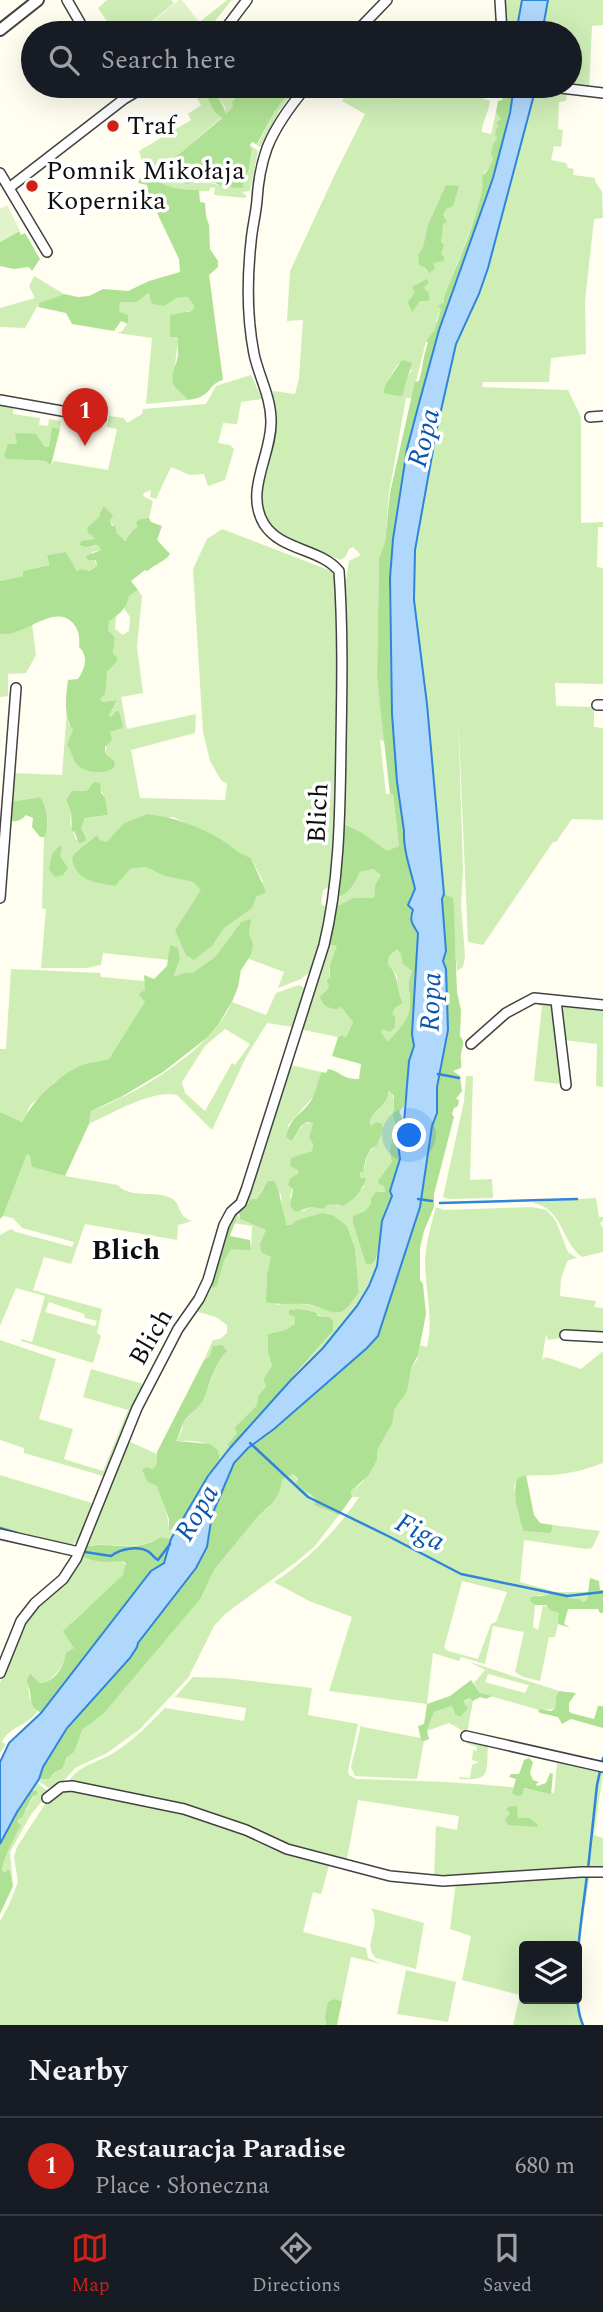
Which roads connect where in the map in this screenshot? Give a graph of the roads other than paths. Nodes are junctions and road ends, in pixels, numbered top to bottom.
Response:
1 (38, 0) edge
2 (67, 0) edge
3 (247, 0) edge
4 (387, 0) edge
5 (500, 0) edge
6 (79, 21) edge
7 (231, 21) edge
8 (367, 21) edge
9 (501, 21) edge
10 (0, 30) edge
11 (582, 91) edge
12 (603, 93) edge
13 (298, 98) edge
14 (124, 99) edge
15 (0, 173) edge
16 (9, 188) junction
17 (47, 252) dead end
18 (0, 400) edge
19 (603, 416) edge
20 (590, 417) dead end
21 (101, 418) dead end
22 (16, 688) dead end
23 (0, 898) edge
24 (556, 1001) junction
25 (603, 1005) edge
26 (471, 1044) dead end
27 (566, 1085) dead end
28 (565, 1335) dead end
29 (603, 1337) edge
30 (0, 1534) edge
31 (79, 1552) junction
32 (0, 1673) edge
33 (466, 1736) dead end
34 (598, 1766) edge
35 (47, 1798) dead end
36 (598, 1872) edge

1 - 10 street
2 - 6 street
3 - 7 street
4 - 8 street
5 - 9 street
11 - 12 street
13 - 31 street, Blich
14 - 16 street
15 - 16 street
16 - 17 street
18 - 21 street
19 - 20 street
22 - 23 street
24 - 25 street
24 - 26 street
24 - 27 street
28 - 29 street
30 - 31 street
31 - 32 street
33 - 34 street
35 - 36 street

